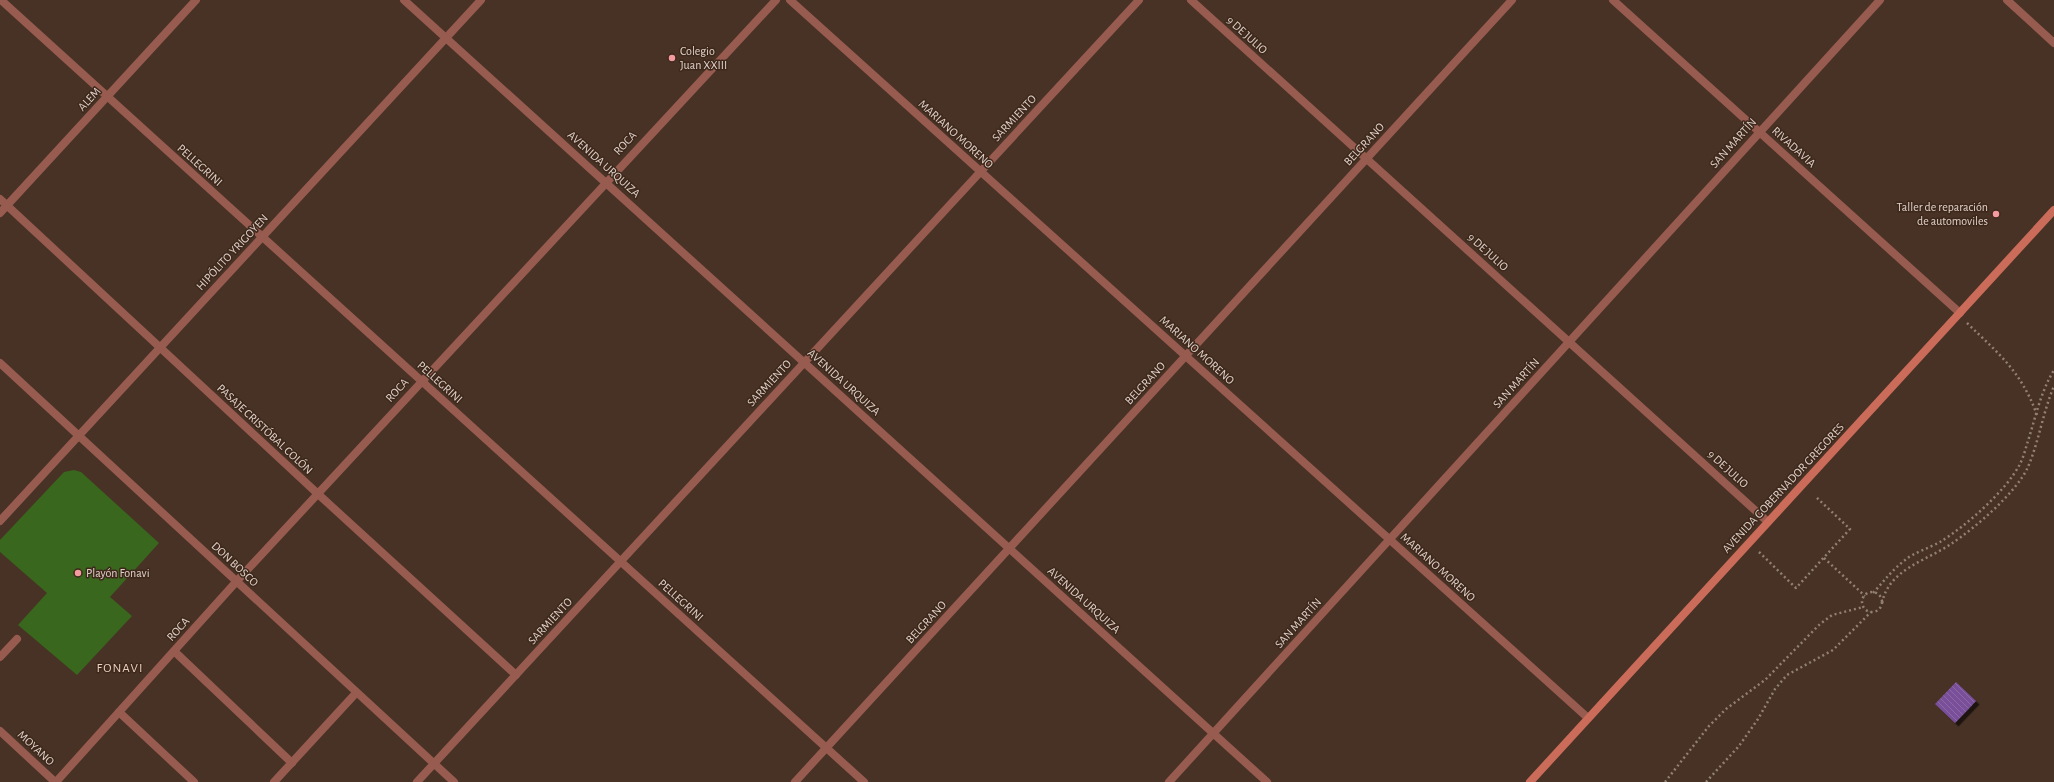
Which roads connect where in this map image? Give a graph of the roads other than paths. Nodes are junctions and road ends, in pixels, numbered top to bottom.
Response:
1 (1, 0) edge
2 (196, 0) edge
3 (404, 0) edge
4 (481, 0) edge
5 (776, 0) edge
6 (790, 0) edge
7 (1139, 0) edge
8 (1191, 0) edge
9 (1512, 0) edge
10 (1613, 0) edge
11 (1880, 0) edge
12 (2007, 0) edge
13 (446, 38) junction
14 (2054, 43) edge
15 (107, 97) junction
16 (1759, 132) junction
17 (1367, 159) junction
18 (981, 172) junction
19 (605, 182) junction
20 (0, 199) edge
21 (7, 206) junction
22 (2054, 210) edge
23 (0, 213) edge
24 (262, 237) junction
25 (1960, 313) junction
26 (1569, 342) junction
27 (160, 348) junction
28 (1186, 356) junction
29 (0, 363) edge
30 (804, 363) junction
31 (422, 381) junction
32 (78, 436) junction
33 (318, 494) junction
34 (0, 522) edge
35 (1768, 522) junction
36 (1390, 540) junction
37 (1009, 549) junction
38 (621, 562) junction
39 (236, 582) junction
40 (17, 639) dead end
41 (174, 651) junction
42 (0, 657) edge
43 (516, 675) junction
44 (356, 692) junction
45 (119, 712) junction
46 (1588, 718) junction
47 (0, 731) edge
48 (1213, 734) junction
49 (826, 748) junction
50 (292, 762) junction
51 (434, 764) junction
52 (55, 782) edge
53 (194, 782) edge
54 (274, 782) edge
55 (417, 782) edge
56 (454, 782) edge
57 (795, 782) edge
58 (864, 782) edge
59 (1169, 782) edge
60 (1266, 782) edge
61 (1530, 782) edge

1 - 15 street, PELLEGRINI
2 - 15 street, ALEM
3 - 13 street, AVENIDA URQUIZA
4 - 13 street, HIPÓLITO YRIGOYEN
5 - 19 street, ROCA
6 - 18 street, MARIANO MORENO
7 - 18 street, SARMIENTO
8 - 17 street, 9 DE JULIO
9 - 17 street, BELGRANO
10 - 16 street, RIVADAVIA
11 - 16 street, SAN MARTÍN
12 - 14 street
13 - 19 street, AVENIDA URQUIZA
13 - 24 street, HIPÓLITO YRIGOYEN
15 - 21 street, ALEM
15 - 24 street, PELLEGRINI
16 - 25 street, RIVADAVIA
16 - 26 street, SAN MARTÍN
17 - 26 street, 9 DE JULIO
17 - 28 street, BELGRANO
18 - 28 street, MARIANO MORENO
18 - 30 street, SARMIENTO
19 - 30 street, AVENIDA URQUIZA
19 - 31 street, ROCA
20 - 21 street, PASAJE CRISTÓBAL COLÓN
21 - 23 street, ALEM
21 - 27 street, PASAJE CRISTÓBAL COLÓN
22 - 25 main road, AVENIDA GOBERNADOR GREGORES
24 - 27 street, HIPÓLITO YRIGOYEN
24 - 31 street, PELLEGRINI
25 - 35 main road, AVENIDA GOBERNADOR GREGORES
26 - 35 street, 9 DE JULIO
26 - 36 street, SAN MARTÍN
27 - 32 street, HIPÓLITO YRIGOYEN
27 - 33 street, PASAJE CRISTÓBAL COLÓN
28 - 36 street, MARIANO MORENO
28 - 37 street, BELGRANO
29 - 32 street, DON BOSCO
30 - 37 street, AVENIDA URQUIZA
30 - 38 street, SARMIENTO
31 - 33 street, ROCA
31 - 38 street, PELLEGRINI
32 - 34 street, HIPÓLITO YRIGOYEN
32 - 39 street, DON BOSCO
33 - 39 street, ROCA
33 - 43 street, PASAJE CRISTÓBAL COLÓN
35 - 46 main road, AVENIDA GOBERNADOR GREGORES
36 - 46 street, MARIANO MORENO
36 - 48 street, SAN MARTÍN
37 - 48 street, AVENIDA URQUIZA
37 - 49 street, BELGRANO
38 - 43 street, SARMIENTO
38 - 49 street, PELLEGRINI
39 - 41 street, ROCA
39 - 44 street, DON BOSCO
40 - 42 street
41 - 45 street, ROCA
41 - 50 street
43 - 51 street, SARMIENTO
44 - 50 street
44 - 51 street, DON BOSCO
45 - 52 street, ROCA
45 - 53 street
46 - 61 main road, AVENIDA GOBERNADOR GREGORES
47 - 52 street, MOYANO
48 - 59 street, SAN MARTÍN
48 - 60 street, AVENIDA URQUIZA
49 - 57 street, BELGRANO
49 - 58 street, PELLEGRINI
50 - 54 street
51 - 55 street, SARMIENTO
51 - 56 street, DON BOSCO

